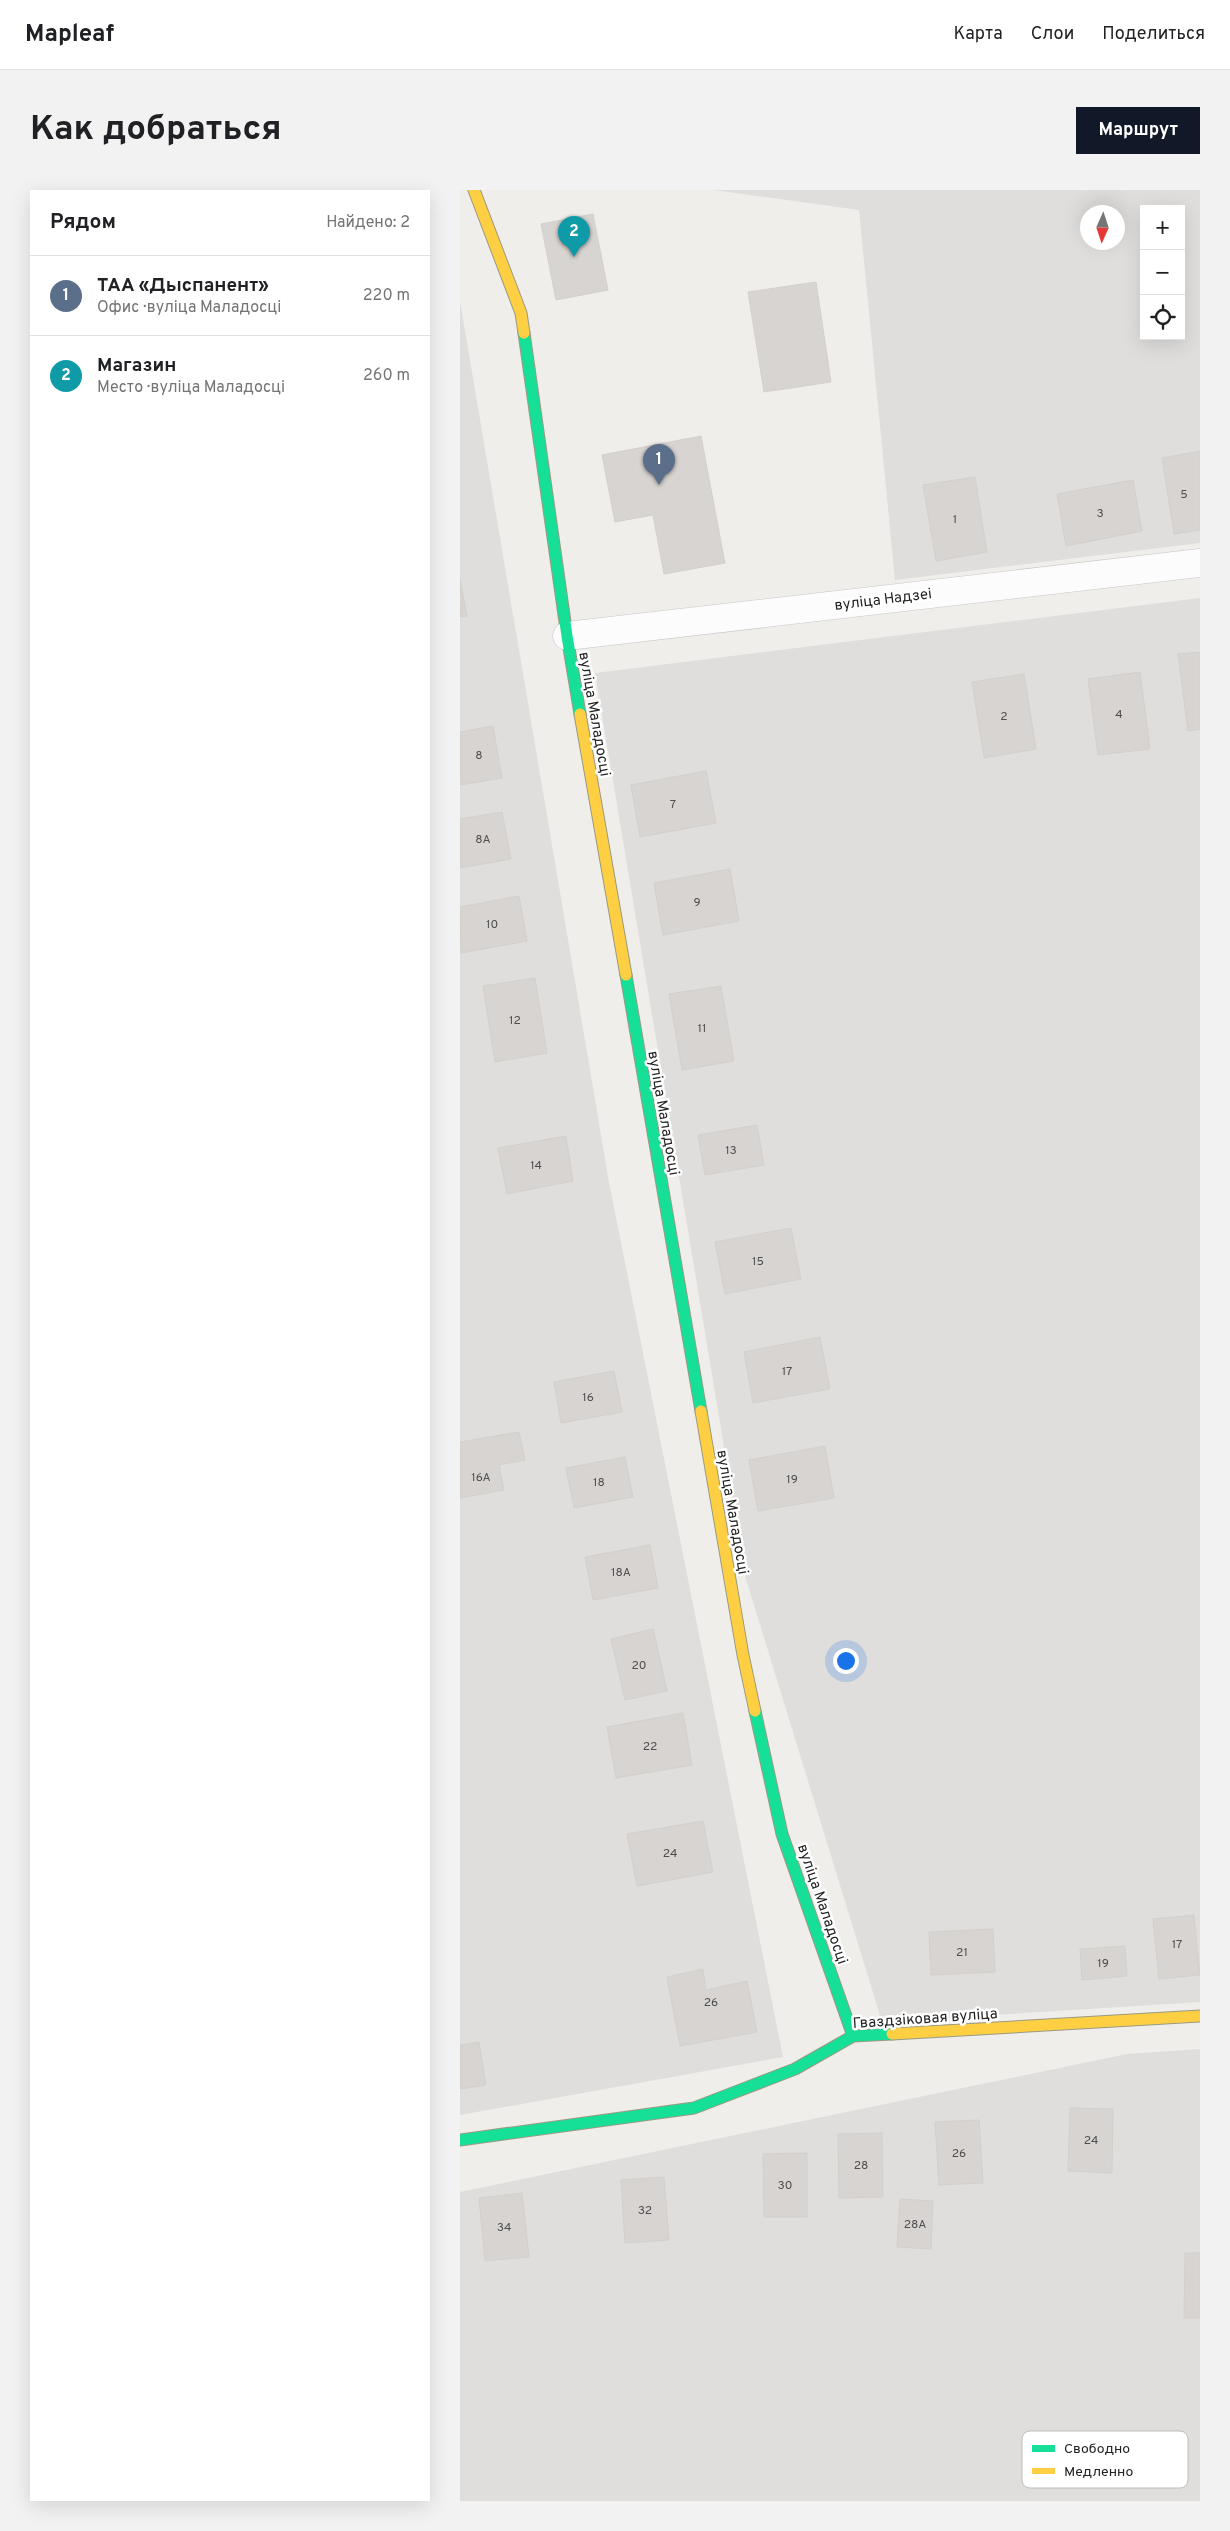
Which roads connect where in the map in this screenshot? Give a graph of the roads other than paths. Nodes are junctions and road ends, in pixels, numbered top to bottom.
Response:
1 (474, 190) edge
2 (1200, 563) edge
3 (567, 636) junction
4 (1200, 2016) edge
5 (853, 2036) junction
6 (460, 2140) edge

1 - 3 street, вуліца Маладосці
2 - 3 street, вуліца Надзеі
3 - 5 street, вуліца Маладосці
4 - 5 street, Гваздзіковая вуліца
5 - 6 street, Гваздзіковая вуліца

